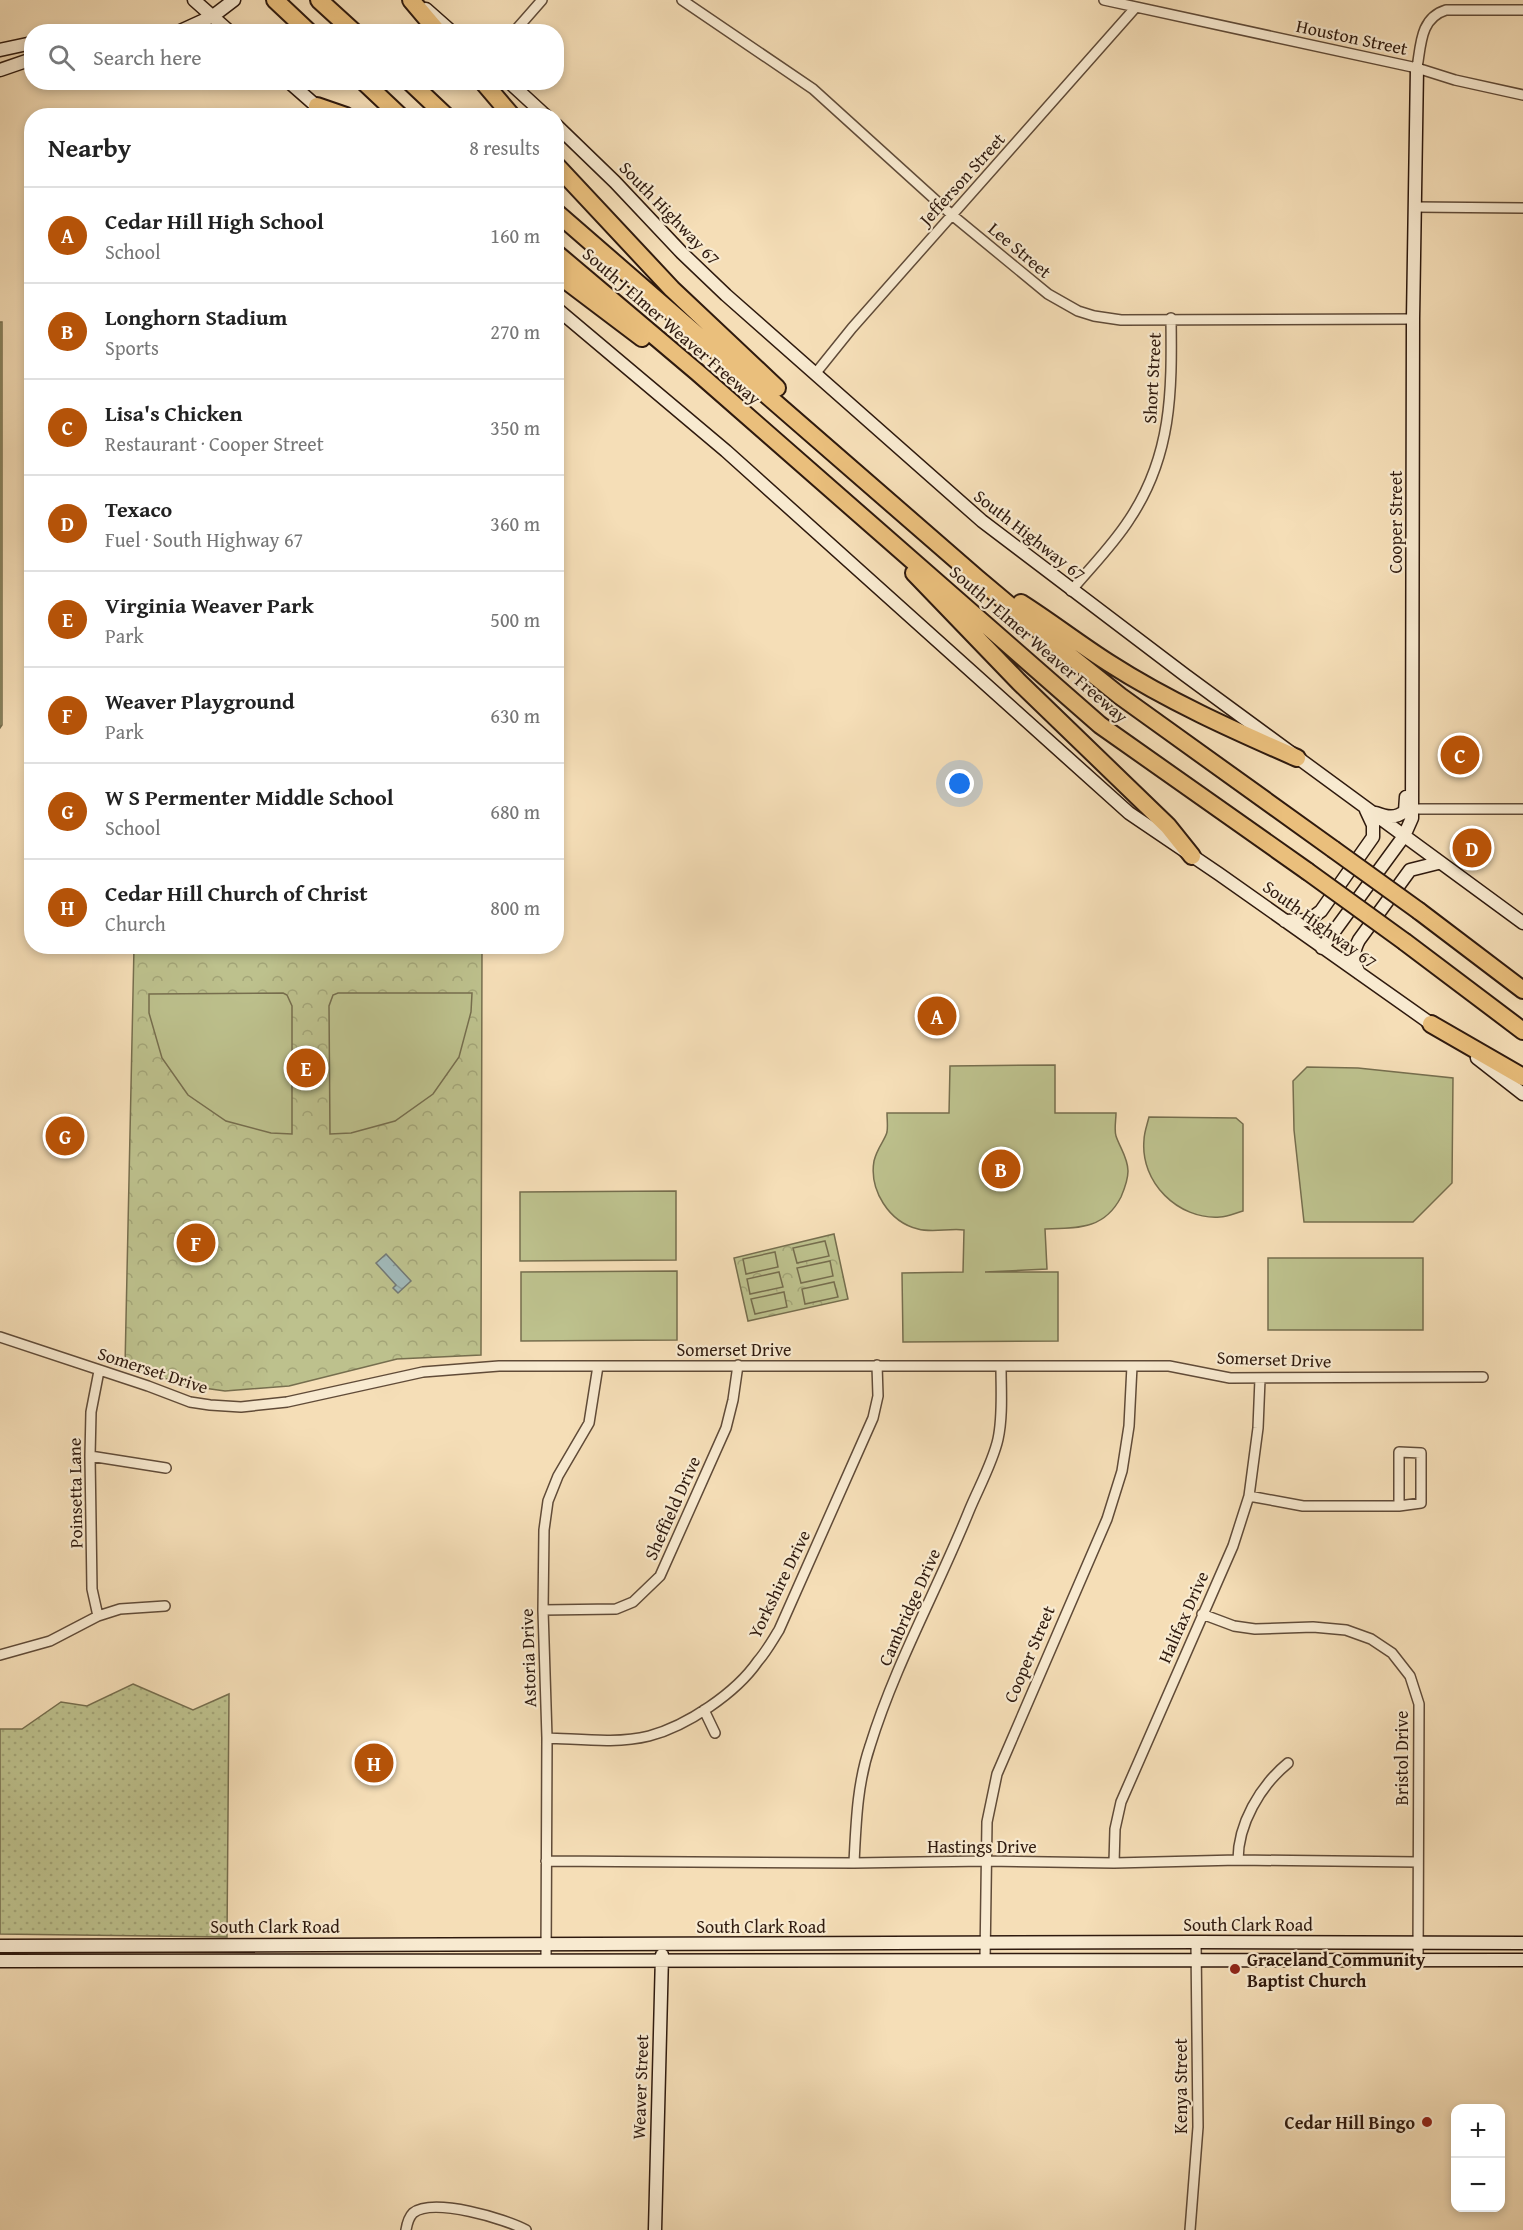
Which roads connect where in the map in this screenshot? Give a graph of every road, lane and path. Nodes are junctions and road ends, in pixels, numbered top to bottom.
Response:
1 (194, 0) edge
2 (234, 0) edge
3 (275, 0) edge
4 (319, 0) edge
5 (411, 0) edge
6 (416, 0) edge
7 (542, 0) edge
8 (682, 0) edge
9 (1104, 0) edge
10 (1136, 7) junction
11 (1523, 10) edge
12 (213, 16) junction
13 (196, 24) edge
14 (222, 24) edge
15 (300, 24) edge
16 (345, 24) edge
17 (431, 24) edge
18 (443, 24) edge
19 (521, 24) edge
20 (24, 45) edge
21 (0, 50) edge
22 (24, 62) edge
23 (1417, 68) junction
24 (0, 69) edge
25 (298, 90) edge
26 (372, 90) edge
27 (418, 90) edge
28 (490, 90) edge
29 (518, 90) edge
30 (1523, 94) edge
31 (319, 108) edge
32 (391, 108) edge
33 (438, 108) edge
34 (505, 108) edge
35 (537, 108) edge
36 (564, 133) edge
37 (564, 174) edge
38 (1415, 207) junction
39 (1523, 208) edge
40 (952, 215) junction
41 (564, 219) edge
42 (564, 260) edge
43 (564, 279) edge
44 (564, 315) edge
45 (1171, 318) junction
46 (1413, 319) junction
47 (698, 372) junction
48 (815, 374) junction
49 (810, 432) junction
50 (895, 544) junction
51 (977, 578) junction
52 (1071, 591) junction
53 (1412, 738) junction
54 (1297, 758) junction
55 (1413, 809) junction
56 (1523, 809) edge
57 (1366, 810) junction
58 (1404, 836) junction
59 (1192, 856) junction
60 (1438, 863) junction
61 (1285, 921) junction
62 (1523, 923) edge
63 (1322, 948) junction
64 (1360, 975) junction
65 (1523, 990) edge
66 (1431, 1024) junction
67 (1523, 1031) edge
68 (1523, 1077) edge
69 (1523, 1094) edge
70 (0, 1337) edge
71 (738, 1365) junction
72 (877, 1365) junction
73 (598, 1366) junction
74 (1001, 1366) junction
75 (1132, 1366) junction
76 (99, 1371) junction
77 (1483, 1377) dead end
78 (1260, 1379) junction
79 (90, 1456) junction
80 (166, 1468) dead end
81 (1249, 1496) junction
82 (1399, 1506) junction
83 (165, 1606) dead end
84 (543, 1610) junction
85 (1202, 1614) junction
86 (98, 1616) junction
87 (0, 1655) edge
88 (704, 1710) junction
89 (715, 1733) dead end
90 (547, 1738) junction
91 (1288, 1763) dead end
92 (1238, 1860) junction
93 (546, 1861) junction
94 (985, 1862) junction
95 (1418, 1862) junction
96 (854, 1863) junction
97 (1114, 1863) junction
98 (1196, 1942) junction
99 (1418, 1943) junction
100 (1523, 1943) edge
101 (320, 1944) junction
102 (443, 1944) junction
103 (546, 1944) junction
104 (985, 1944) junction
105 (662, 1945) junction
106 (0, 1946) edge
107 (662, 1960) junction
108 (985, 1960) junction
109 (1195, 1960) junction
110 (1418, 1960) junction
111 (1523, 1960) edge
112 (0, 1961) edge
113 (320, 1961) junction
114 (443, 1961) junction
115 (546, 1961) junction
116 (406, 2230) edge
117 (526, 2230) edge
118 (655, 2230) edge
119 (1190, 2230) edge

1 - 12 main road
2 - 12 main road
3 - 15 highway
4 - 16 highway
5 - 17 highway
6 - 18 main road
7 - 19 street
8 - 40 street, Lee Street
9 - 10 street, Houston Street
10 - 23 street, Houston Street
10 - 40 street, Jefferson Street
11 - 23 street
12 - 13 main road
12 - 14 main road
20 - 21 main road
22 - 24 main road
23 - 30 street, Houston Street
23 - 38 main road, Cooper Street
25 - 31 main road
26 - 32 highway
27 - 33 highway
28 - 34 highway
29 - 35 main road
36 - 48 main road, South Highway 67
37 - 49 highway
38 - 39 street
38 - 46 main road, Cooper Street
40 - 45 street, Lee Street
40 - 48 street, Jefferson Street
41 - 49 highway, South J Elmer Weaver Freeway
42 - 47 highway, South J Elmer Weaver Freeway
43 - 47 highway
44 - 59 main road, South Highway 67
45 - 46 street, Lee Street
45 - 52 street, Short Street
46 - 53 main road, Cooper Street
47 - 50 highway, South J Elmer Weaver Freeway
48 - 52 main road, South Highway 67
49 - 51 highway, South J Elmer Weaver Freeway
50 - 59 highway
50 - 67 highway, South J Elmer Weaver Freeway, bridge
51 - 54 highway
51 - 65 highway, South J Elmer Weaver Freeway, bridge
52 - 54 main road, South Highway 67
53 - 55 main road, Cooper Street
53 - 57 main road
54 - 57 main road, South Highway 67
55 - 56 street
55 - 58 main road, Cooper Street
57 - 58 main road, South Highway 67
57 - 61 main road
58 - 60 main road, South Highway 67
58 - 63 main road, Cooper Street
59 - 61 main road, South Highway 67
60 - 62 main road, South Highway 67
60 - 64 main road
61 - 63 main road, South Highway 67
63 - 64 main road, South Highway 67
64 - 66 main road, South Highway 67
66 - 68 highway
66 - 69 main road, South Highway 67
70 - 76 street, Somerset Drive
71 - 72 street, Somerset Drive
71 - 73 street, Somerset Drive
71 - 84 street, Sheffield Drive
72 - 74 street, Somerset Drive
72 - 88 street, Yorkshire Drive
73 - 76 street, Somerset Drive
73 - 84 street, Astoria Drive
74 - 75 street, Somerset Drive
74 - 96 street, Cambridge Drive
75 - 78 street, Somerset Drive
75 - 94 street, Cooper Street
76 - 79 street, Poinsetta Lane
77 - 78 street, Somerset Drive
78 - 81 street, Halifax Drive
79 - 80 street
79 - 86 street, Poinsetta Lane
81 - 82 street
81 - 85 street, Halifax Drive
82 - 82 street
83 - 86 street
84 - 90 street, Astoria Drive
85 - 95 street, Bristol Drive
85 - 97 street, Halifax Drive
86 - 87 street
88 - 89 street
88 - 90 street, Yorkshire Drive
90 - 93 street, Astoria Drive
91 - 92 street
92 - 95 street, Hastings Drive
92 - 97 street, Hastings Drive
93 - 96 street, Hastings Drive
93 - 103 street, Astoria Drive
94 - 96 street, Hastings Drive
94 - 97 street, Hastings Drive
94 - 104 street, Cooper Street
95 - 99 street, Bristol Drive
98 - 99 main road, South Clark Road
98 - 104 main road, South Clark Road
98 - 109 street, Kenya Street
99 - 100 main road, South Clark Road
99 - 110 street, Bristol Drive
101 - 102 main road, South Clark Road
101 - 106 main road, South Clark Road
101 - 113 main road
102 - 103 main road, South Clark Road
102 - 114 main road
103 - 105 main road, South Clark Road
103 - 115 street, Astoria Drive
104 - 105 main road, South Clark Road
104 - 108 street, Cooper Street
105 - 107 main road, Weaver Street
107 - 108 main road, South Clark Road
107 - 115 main road, South Clark Road
107 - 118 main road, Weaver Street
108 - 109 main road, South Clark Road
109 - 110 main road, South Clark Road
109 - 119 street, Kenya Street
110 - 111 main road, South Clark Road
112 - 113 main road, South Clark Road
113 - 114 main road, South Clark Road
114 - 115 main road, South Clark Road
116 - 117 street

